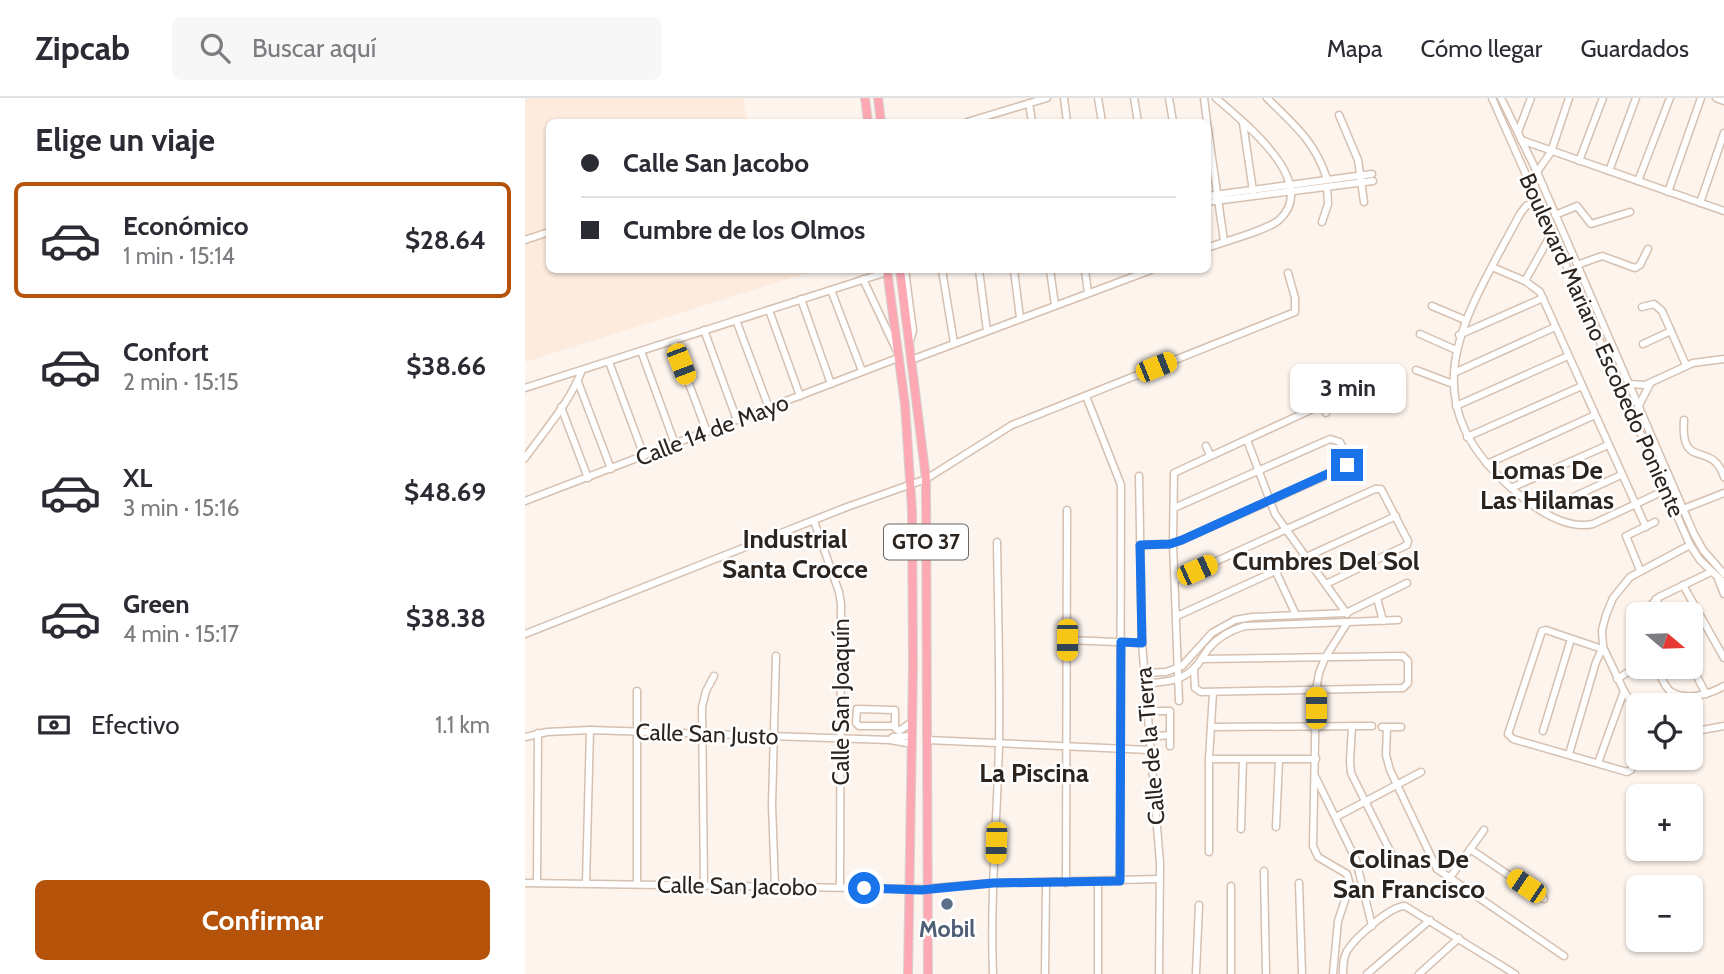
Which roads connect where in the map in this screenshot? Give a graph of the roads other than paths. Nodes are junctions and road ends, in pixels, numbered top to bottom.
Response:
1 (865, 98) edge
2 (878, 98) edge
3 (1048, 98) edge
4 (1064, 98) edge
5 (1098, 98) edge
6 (1134, 98) edge
7 (1169, 98) edge
8 (1203, 98) edge
9 (1216, 98) edge
10 (1267, 98) edge
11 (1492, 98) edge
12 (1501, 98) edge
13 (1531, 98) edge
14 (1569, 98) edge
15 (1603, 98) edge
16 (1636, 98) edge
17 (1670, 98) edge
18 (1701, 98) edge
19 (1716, 98) edge
20 (1724, 101) edge
21 (1029, 103) junction
22 (1339, 115) dead end
23 (996, 118) edge
24 (868, 119) edge
25 (881, 119) edge
26 (1032, 119) edge
27 (1067, 119) edge
28 (1102, 119) edge
29 (1137, 119) edge
30 (1172, 119) edge
31 (1206, 119) edge
32 (1242, 121) junction
33 (1518, 133) junction
34 (1724, 133) edge
35 (1521, 140) junction
36 (1551, 152) junction
37 (1211, 154) edge
38 (1579, 161) junction
39 (1609, 171) junction
40 (1537, 172) junction
41 (1373, 177) dead end
42 (1362, 179) junction
43 (1639, 181) junction
44 (1327, 183) junction
45 (1290, 188) junction
46 (1253, 191) junction
47 (1668, 192) junction
48 (1211, 197) edge
49 (1218, 198) junction
50 (1538, 200) junction
51 (1211, 201) edge
52 (1364, 202) dead end
53 (1700, 203) junction
54 (1724, 211) edge
55 (1630, 212) dead end
56 (1555, 215) junction
57 (1322, 222) dead end
58 (546, 233) edge
59 (1554, 234) junction
60 (525, 240) edge
61 (1224, 241) junction
62 (1211, 246) edge
63 (1648, 249) dead end
64 (1577, 265) junction
65 (1492, 267) junction
66 (881, 273) edge
67 (887, 273) edge
68 (902, 273) edge
69 (942, 273) edge
70 (979, 273) edge
71 (1014, 273) edge
72 (1050, 273) edge
73 (1085, 273) edge
74 (1121, 273) edge
75 (1142, 273) edge
76 (1288, 273) dead end
77 (863, 279) junction
78 (1122, 280) junction
79 (1525, 281) junction
80 (831, 290) junction
81 (1088, 293) junction
82 (1543, 298) junction
83 (801, 299) junction
84 (1055, 305) junction
85 (1431, 306) dead end
86 (1642, 307) dead end
87 (769, 310) junction
88 (1592, 310) junction
89 (1020, 318) junction
90 (736, 320) junction
91 (1465, 320) junction
92 (1555, 327) junction
93 (704, 330) junction
94 (987, 331) junction
95 (1671, 331) junction
96 (1420, 334) dead end
97 (1459, 335) junction
98 (673, 341) junction
99 (954, 343) junction
100 (1643, 345) dead end
101 (1456, 350) junction
102 (641, 351) junction
103 (898, 356) junction
104 (1568, 356) junction
105 (1724, 359) edge
106 (911, 360) junction
107 (609, 362) junction
108 (1686, 365) junction
109 (582, 370) junction
110 (1416, 370) dead end
111 (862, 372) junction
112 (1454, 373) junction
113 (577, 382) junction
114 (1650, 383) junction
115 (831, 384) junction
116 (1453, 384) junction
117 (1628, 384) junction
118 (1582, 386) junction
119 (525, 388) edge
120 (800, 396) junction
121 (1086, 396) junction
122 (1456, 406) junction
123 (561, 407) junction
124 (1638, 407) junction
125 (769, 408) junction
126 (1327, 413) dead end
127 (1595, 415) junction
128 (737, 420) junction
129 (1684, 420) dead end
130 (707, 432) junction
131 (1467, 437) junction
132 (1247, 440) junction
133 (675, 444) junction
134 (1608, 445) junction
135 (1206, 446) dead end
136 (1210, 455) junction
137 (644, 456) junction
138 (525, 458) edge
139 (1487, 464) junction
140 (611, 469) junction
141 (1258, 470) junction
142 (1621, 475) junction
143 (1139, 476) dead end
144 (1724, 477) edge
145 (588, 478) junction
146 (926, 479) junction
147 (911, 483) junction
148 (1511, 488) junction
149 (1670, 488) junction
150 (1724, 493) edge
151 (525, 501) edge
152 (1269, 501) junction
153 (1635, 505) junction
154 (1174, 508) junction
155 (1683, 509) junction
156 (1067, 510) dead end
157 (1543, 510) junction
158 (1396, 516) junction
159 (814, 521) junction
160 (1655, 522) dead end
161 (1646, 527) junction
162 (1285, 531) junction
163 (997, 542) dead end
164 (1173, 543) junction
165 (1140, 545) junction
166 (1691, 545) junction
167 (1305, 558) junction
168 (1640, 570) junction
169 (1276, 572) junction
170 (1711, 572) junction
171 (1721, 576) edge
172 (1175, 580) junction
173 (1407, 583) dead end
174 (1724, 583) edge
175 (1326, 584) junction
176 (1683, 585) junction
177 (1724, 594) edge
178 (1377, 598) junction
179 (1656, 599) junction
180 (1653, 602) edge
181 (1658, 602) edge
182 (1346, 613) junction
183 (1296, 615) junction
184 (1177, 616) junction
185 (1398, 620) dead end
186 (1383, 621) junction
187 (1347, 623) junction
188 (525, 634) edge
189 (1571, 639) junction
190 (1067, 640) junction
191 (1121, 642) junction
192 (1142, 643) junction
193 (1602, 648) junction
194 (776, 656) dead end
195 (1325, 658) junction
196 (1724, 658) edge
197 (1202, 659) junction
198 (1177, 668) junction
199 (1194, 669) junction
200 (1143, 673) junction
201 (1626, 673) edge
202 (714, 676) dead end
203 (1177, 679) junction
204 (1617, 679) junction
205 (1664, 679) edge
206 (1698, 679) edge
207 (1145, 684) junction
208 (1724, 686) edge
209 (1316, 690) junction
210 (637, 691) dead end
211 (1624, 691) junction
212 (1213, 692) junction
213 (1626, 694) edge
214 (1706, 694) junction
215 (1179, 701) dead end
216 (1147, 711) junction
217 (912, 722) junction
218 (895, 726) junction
219 (1316, 726) junction
220 (1352, 726) junction
221 (1372, 726) dead end
222 (1724, 726) edge
223 (1211, 727) junction
224 (1402, 727) dead end
225 (590, 730) junction
226 (1703, 730) edge
227 (636, 731) junction
228 (1543, 731) dead end
229 (702, 732) junction
230 (538, 733) junction
231 (1170, 735) junction
232 (525, 737) edge
233 (774, 737) junction
234 (1149, 737) junction
235 (842, 738) junction
236 (912, 740) junction
237 (927, 740) junction
238 (999, 742) junction
239 (1067, 746) junction
240 (1170, 746) dead end
241 (1120, 748) junction
242 (1150, 750) junction
243 (1569, 754) junction
244 (1209, 759) junction
245 (1243, 759) junction
246 (1315, 759) junction
247 (1279, 760) junction
248 (1598, 763) junction
249 (1626, 770) edge
250 (1421, 772) dead end
251 (1315, 776) junction
252 (1398, 786) junction
253 (1325, 796) junction
254 (1314, 799) junction
255 (1366, 801) junction
256 (1336, 817) junction
257 (1276, 827) dead end
258 (1241, 829) dead end
259 (1483, 830) dead end
260 (1470, 849) junction
261 (1209, 852) dead end
262 (1392, 855) dead end
263 (1264, 871) dead end
264 (1159, 878) junction
265 (1449, 879) junction
266 (1098, 881) junction
267 (1120, 881) junction
268 (525, 883) edge
269 (537, 883) junction
270 (586, 883) junction
271 (993, 883) junction
272 (1046, 883) junction
273 (1066, 883) junction
274 (1299, 883) dead end
275 (1361, 883) junction
276 (637, 884) junction
277 (1350, 885) junction
278 (705, 886) junction
279 (775, 886) junction
280 (1231, 886) dead end
281 (840, 887) junction
282 (928, 889) junction
283 (911, 890) junction
284 (1544, 899) dead end
285 (1199, 905) dead end
286 (1430, 920) junction
287 (1372, 926) junction
288 (1459, 938) junction
289 (1563, 956) dead end
290 (908, 974) edge
291 (928, 974) edge
292 (993, 974) edge
293 (1045, 974) edge
294 (1098, 974) edge
295 (1159, 974) edge
296 (1196, 974) edge
297 (1231, 974) edge
298 (1266, 974) edge
299 (1301, 974) edge
300 (1333, 974) edge
301 (1343, 974) edge
302 (1367, 974) edge
303 (1419, 974) edge
304 (1515, 974) edge

1 - 24 main road
2 - 25 main road
3 - 21 street
4 - 27 street
5 - 28 street
6 - 29 street
7 - 30 street
8 - 31 street
9 - 32 street
10 - 44 street
11 - 50 street, Boulevard Mariano Escobedo Poniente
12 - 33 street, Boulevard Mariano Escobedo Poniente
13 - 33 street
14 - 36 street
15 - 38 street
16 - 39 street
17 - 43 street
18 - 47 street
19 - 20 street
21 - 23 street
21 - 26 street
22 - 42 street
32 - 45 street
32 - 46 street
33 - 35 street, Boulevard Mariano Escobedo Poniente
34 - 53 street
35 - 36 street
35 - 40 street, Boulevard Mariano Escobedo Poniente
36 - 38 street
36 - 40 street
37 - 49 street
38 - 39 street
39 - 43 street
40 - 56 street, Boulevard Mariano Escobedo Poniente
41 - 42 street
42 - 44 street
42 - 52 street
43 - 47 street
44 - 45 street
44 - 57 street
45 - 46 street
45 - 49 street
45 - 61 street
46 - 49 street
47 - 53 street
48 - 49 street
49 - 51 street
49 - 61 street
50 - 59 street, Boulevard Mariano Escobedo Poniente
50 - 65 street
53 - 54 street
55 - 56 street
56 - 64 street, Boulevard Mariano Escobedo Poniente
58 - 60 street
59 - 79 street
59 - 88 street, Boulevard Mariano Escobedo Poniente
61 - 62 street
63 - 64 street
64 - 88 street, Boulevard Mariano Escobedo Poniente
65 - 79 street
65 - 91 street
66 - 77 street
67 - 103 main road, GTO 37
68 - 106 main road, GTO 37
69 - 99 street
70 - 94 street
71 - 89 street
72 - 84 street
73 - 81 street
74 - 78 street
75 - 78 street
76 - 121 street
77 - 80 street
77 - 103 street
78 - 81 street
79 - 82 street
80 - 83 street
80 - 111 street
81 - 84 street
82 - 92 street
82 - 97 street
83 - 87 street
83 - 115 street
84 - 89 street
85 - 91 street
86 - 95 street
87 - 90 street
87 - 120 street
88 - 117 street, Boulevard Mariano Escobedo Poniente
88 - 149 street, Boulevard Mariano Escobedo Poniente
89 - 94 street
90 - 93 street
90 - 125 street
91 - 97 street
92 - 104 street
92 - 112 street
93 - 98 street
93 - 128 street
94 - 99 street
95 - 100 street
95 - 108 street
96 - 101 street
97 - 101 street
98 - 102 street
98 - 130 street
99 - 106 street
101 - 112 street
102 - 107 street
102 - 133 street
103 - 111 street, Calle 14 de Mayo
103 - 147 main road, GTO 37
104 - 118 street
104 - 122 street
105 - 108 street
106 - 146 main road, GTO 37
107 - 109 street
107 - 137 street
108 - 114 street
109 - 113 street
109 - 119 street
110 - 116 street
111 - 115 street, Calle 14 de Mayo
112 - 116 street
113 - 123 street
113 - 140 street
114 - 117 street
114 - 124 street
115 - 120 street, Calle 14 de Mayo
116 - 122 street
117 - 124 street, Boulevard Mariano Escobedo Poniente
118 - 127 street
118 - 131 street
120 - 125 street, Calle 14 de Mayo
121 - 146 street
121 - 191 street
122 - 131 street
123 - 138 street
123 - 145 street
124 - 149 street, Boulevard Mariano Escobedo Poniente
125 - 128 street, Calle 14 de Mayo
126 - 132 street
127 - 134 street
127 - 139 street
128 - 130 street, Calle 14 de Mayo
129 - 144 street
130 - 133 street, Calle 14 de Mayo
131 - 139 street
132 - 136 street
132 - 141 street
133 - 137 street, Calle 14 de Mayo
134 - 142 street
134 - 148 street
135 - 136 street
136 - 154 street
137 - 140 street, Calle 14 de Mayo
139 - 148 street
140 - 145 street, Calle 14 de Mayo
141 - 152 street
141 - 152 street
141 - 154 street
142 - 153 street
142 - 157 street
143 - 165 street, Calle de la Tierra
145 - 151 street, Calle 14 de Mayo
146 - 147 street
146 - 237 main road, GTO 37
147 - 159 street
147 - 217 main road, GTO 37
148 - 157 street
149 - 153 street
149 - 155 street, Boulevard Mariano Escobedo Poniente
149 - 166 street, Boulevard Mariano Escobedo Poniente
150 - 155 street
152 - 162 street
152 - 164 street
153 - 157 street
153 - 161 street
154 - 164 street
155 - 171 street, Boulevard Mariano Escobedo Poniente
156 - 190 street
158 - 162 street
158 - 167 street
158 - 175 street
159 - 188 street
159 - 235 street, Calle San Joaquín
160 - 161 street
161 - 168 street
162 - 167 street
162 - 172 street
163 - 238 street
164 - 165 street
164 - 172 street
165 - 192 street, Calle de la Tierra
166 - 168 street
166 - 170 street, Boulevard Mariano Escobedo Poniente
167 - 169 street
167 - 175 street
168 - 193 street
169 - 183 street
169 - 184 street
170 - 171 street, Boulevard Mariano Escobedo Poniente
170 - 176 street
171 - 174 street, Boulevard Mariano Escobedo Poniente
171 - 177 street
172 - 184 street
173 - 178 street
175 - 182 street
176 - 179 street
176 - 196 street
178 - 182 street
178 - 186 street
179 - 180 street
179 - 181 street
182 - 183 street
182 - 187 street
183 - 198 street
184 - 198 street
185 - 186 street
186 - 187 street
187 - 195 street
187 - 197 street
189 - 193 street
189 - 228 street
189 - 243 street
190 - 191 street
190 - 239 street
191 - 192 street
191 - 241 street
192 - 200 street, Calle de la Tierra
193 - 204 street
193 - 243 street
194 - 233 street
195 - 197 street
195 - 209 street
195 - 209 street
197 - 199 street
198 - 200 street
198 - 203 street
199 - 203 street
199 - 212 street
200 - 207 street, Calle de la Tierra
201 - 204 street
202 - 229 street
203 - 207 street
203 - 215 street
204 - 211 street
205 - 214 street
206 - 214 street
207 - 216 street, Calle de la Tierra
208 - 214 street
209 - 212 street
209 - 219 street
210 - 227 street
211 - 213 street
211 - 248 street
212 - 223 street
216 - 231 street
216 - 234 street, Calle de la Tierra
217 - 218 street
217 - 236 main road, GTO 37
218 - 218 street
219 - 220 street
219 - 223 street
219 - 246 street
220 - 221 street
220 - 255 street
222 - 226 street
223 - 244 street
224 - 252 street
225 - 227 street, Calle San Justo
225 - 230 street, Calle San Justo
225 - 270 street
227 - 229 street, Calle San Justo
227 - 276 street
229 - 233 street, Calle San Justo
229 - 278 street
230 - 232 street, Calle San Justo
230 - 269 street
231 - 234 street
231 - 240 street
233 - 235 street, Calle San Justo
233 - 279 street
234 - 242 street, Calle de la Tierra
235 - 236 street, Calle San Justo
235 - 281 street, Calle San Joaquín
236 - 283 main road, GTO 37
237 - 238 street
237 - 282 main road, GTO 37
238 - 239 street
238 - 271 street
239 - 241 street
239 - 273 street
241 - 242 street
241 - 267 street
242 - 264 street, Calle de la Tierra
243 - 248 street
244 - 245 street
244 - 261 street
245 - 247 street
245 - 258 street
246 - 247 street
246 - 251 street
247 - 257 street
248 - 249 street
250 - 252 street
251 - 253 street
251 - 254 street
252 - 255 street
252 - 265 street
253 - 254 street
253 - 256 street
254 - 277 street
255 - 256 street
255 - 262 street
256 - 275 street
259 - 260 street
260 - 265 street
260 - 284 street
263 - 298 street
264 - 267 street, Calle San Jacobo
264 - 295 street, Calle de la Tierra
265 - 289 street
266 - 267 street, Calle San Jacobo
266 - 273 street, Calle San Jacobo
266 - 294 street
268 - 269 street, Calle San Jacobo
269 - 270 street, Calle San Jacobo
270 - 276 street, Calle San Jacobo
271 - 272 street, Calle San Jacobo
271 - 282 street, Calle San Jacobo
271 - 292 street
272 - 273 street, Calle San Jacobo
272 - 293 street
274 - 299 street
275 - 277 street
275 - 287 street
276 - 278 street, Calle San Jacobo
277 - 300 street
278 - 279 street, Calle San Jacobo
279 - 281 street, Calle San Jacobo
280 - 297 street
281 - 283 street, Calle San Jacobo
282 - 283 street, Calle San Jacobo
282 - 291 main road, GTO 37
283 - 290 main road, GTO 37
285 - 296 street
286 - 287 street
286 - 288 street
286 - 302 street
287 - 301 street
288 - 303 street
288 - 304 street

